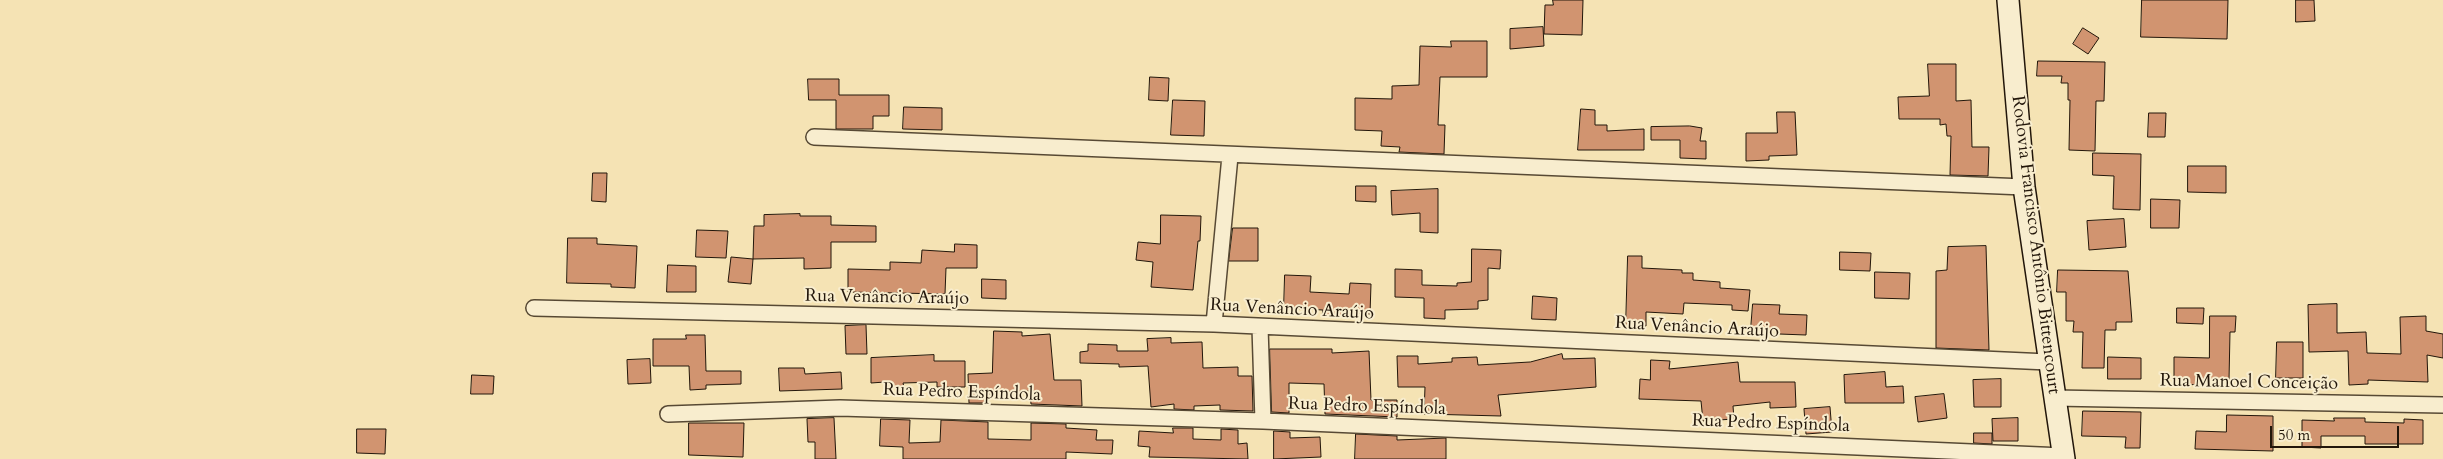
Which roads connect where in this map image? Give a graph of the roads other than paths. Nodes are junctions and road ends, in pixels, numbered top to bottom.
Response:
1 (2008, 0) edge
2 (814, 138) dead end
3 (1230, 156) junction
4 (2024, 187) junction
5 (534, 308) dead end
6 (1214, 324) junction
7 (1260, 327) junction
8 (2048, 362) junction
9 (2054, 398) junction
10 (2443, 405) edge
11 (668, 414) dead end
12 (1263, 421) junction
13 (2063, 457) edge

1 - 4 street, Rodovia Francisco Antônio Bittencourt
2 - 3 street
3 - 4 street
3 - 6 street
4 - 8 street, Rodovia Francisco Antônio Bittencourt
5 - 6 street, Rua Venâncio Araújo
6 - 7 street, Rua Venâncio Araújo
7 - 8 street, Rua Venâncio Araújo
7 - 12 street
8 - 9 street, Rodovia Francisco Antônio Bittencourt
9 - 10 street, Rua Manoel Conceição
9 - 13 street, Rodovia Francisco Antônio Bittencourt
11 - 12 street, Rua Pedro Espíndola
12 - 13 street, Rua Pedro Espíndola

